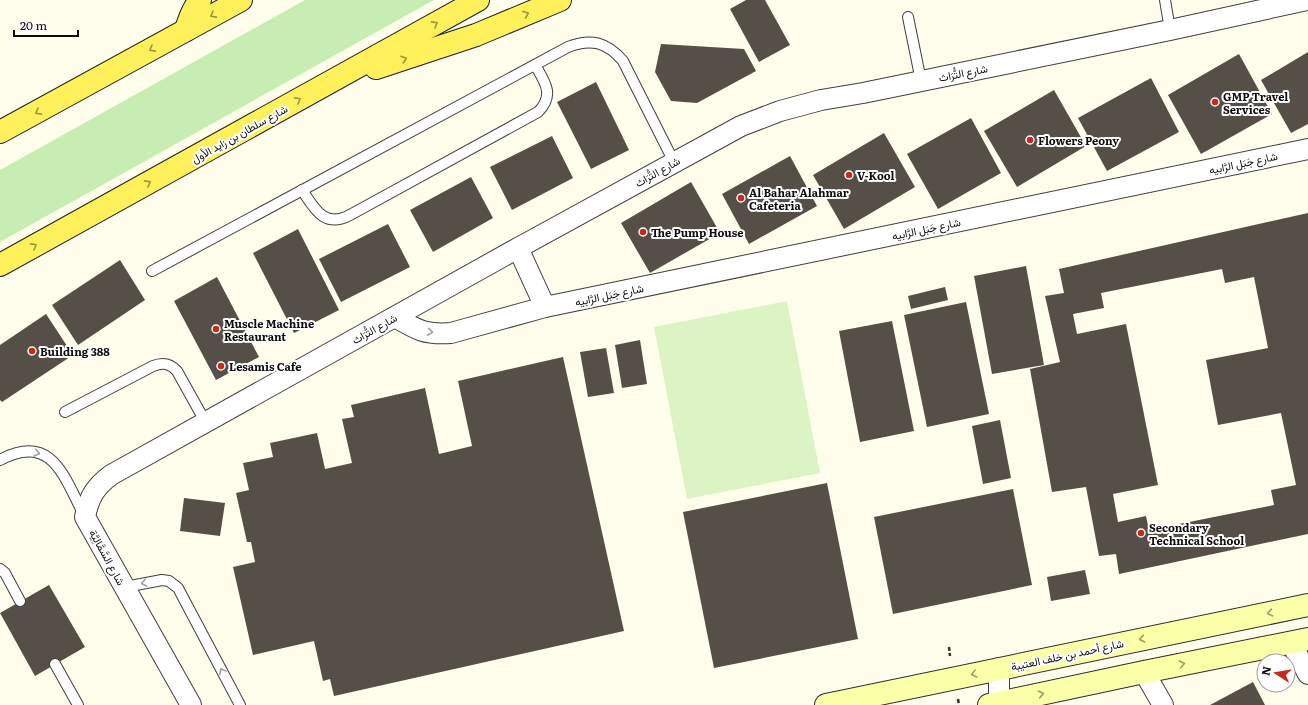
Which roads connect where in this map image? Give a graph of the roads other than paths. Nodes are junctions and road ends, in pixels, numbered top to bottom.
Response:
1 (200, 0) edge
2 (241, 0) edge
3 (478, 0) edge
4 (560, 0) edge
5 (1165, 0) edge
6 (1307, 0) edge
7 (908, 16) dead end
8 (186, 30) junction
9 (1170, 30) junction
10 (535, 65) junction
11 (921, 81) junction
12 (328, 84) junction
13 (0, 132) edge
14 (1308, 148) edge
15 (674, 162) junction
16 (302, 190) junction
17 (518, 248) junction
18 (0, 265) edge
19 (152, 271) dead end
20 (545, 307) junction
21 (395, 317) junction
22 (65, 412) dead end
23 (206, 423) junction
24 (0, 460) edge
25 (85, 517) junction
26 (0, 569) edge
27 (125, 587) junction
28 (20, 602) dead end
29 (1308, 605) edge
30 (1299, 641) edge
31 (55, 664) dead end
32 (999, 668) junction
33 (1144, 672) junction
34 (1308, 674) edge
35 (996, 704) edge
36 (78, 705) edge
37 (191, 705) edge
38 (240, 705) edge
39 (826, 705) edge
40 (1163, 705) edge

1 - 8 main road
2 -> 8 main road
12 -> 3 main road, شارع سلطان بن زايد الأول
12 -> 4 main road
5 - 9 lane
6 - 9 street, شارع التُّرَاث
7 - 11 lane
8 -> 13 main road
9 - 11 street, شارع التُّرَاث
10 - 15 lane
10 - 16 lane
10 - 16 lane
11 - 15 street, شارع التُّرَاث
18 -> 12 main road, شارع سلطان بن زايد الأول
14 - 20 street, شارع جَبَل الرَّابيه
15 - 17 street, شارع التُّرَاث
16 - 19 lane
17 - 20 street
17 - 21 street, شارع التُّرَاث
21 -> 20 street, شارع جَبَل الرَّابيه
21 - 23 street, شارع التُّرَاث
22 - 23 lane
23 - 25 street, شارع التُّرَاث
24 -> 25 lane, شارع السَّمَّالِيَّة
25 - 27 street, شارع السَّمَّالِيَّة
26 - 28 lane
27 - 37 street, شارع السَّمَّالِيَّة
38 -> 27 lane
29 -> 32 street, شارع أحمد بن خلف العتيبة
33 -> 30 street
30 - 34 street
31 - 36 lane
32 - 35 street
32 -> 39 street, شارع أحمد بن خلف العتيبة
35 -> 33 street
33 - 40 street

